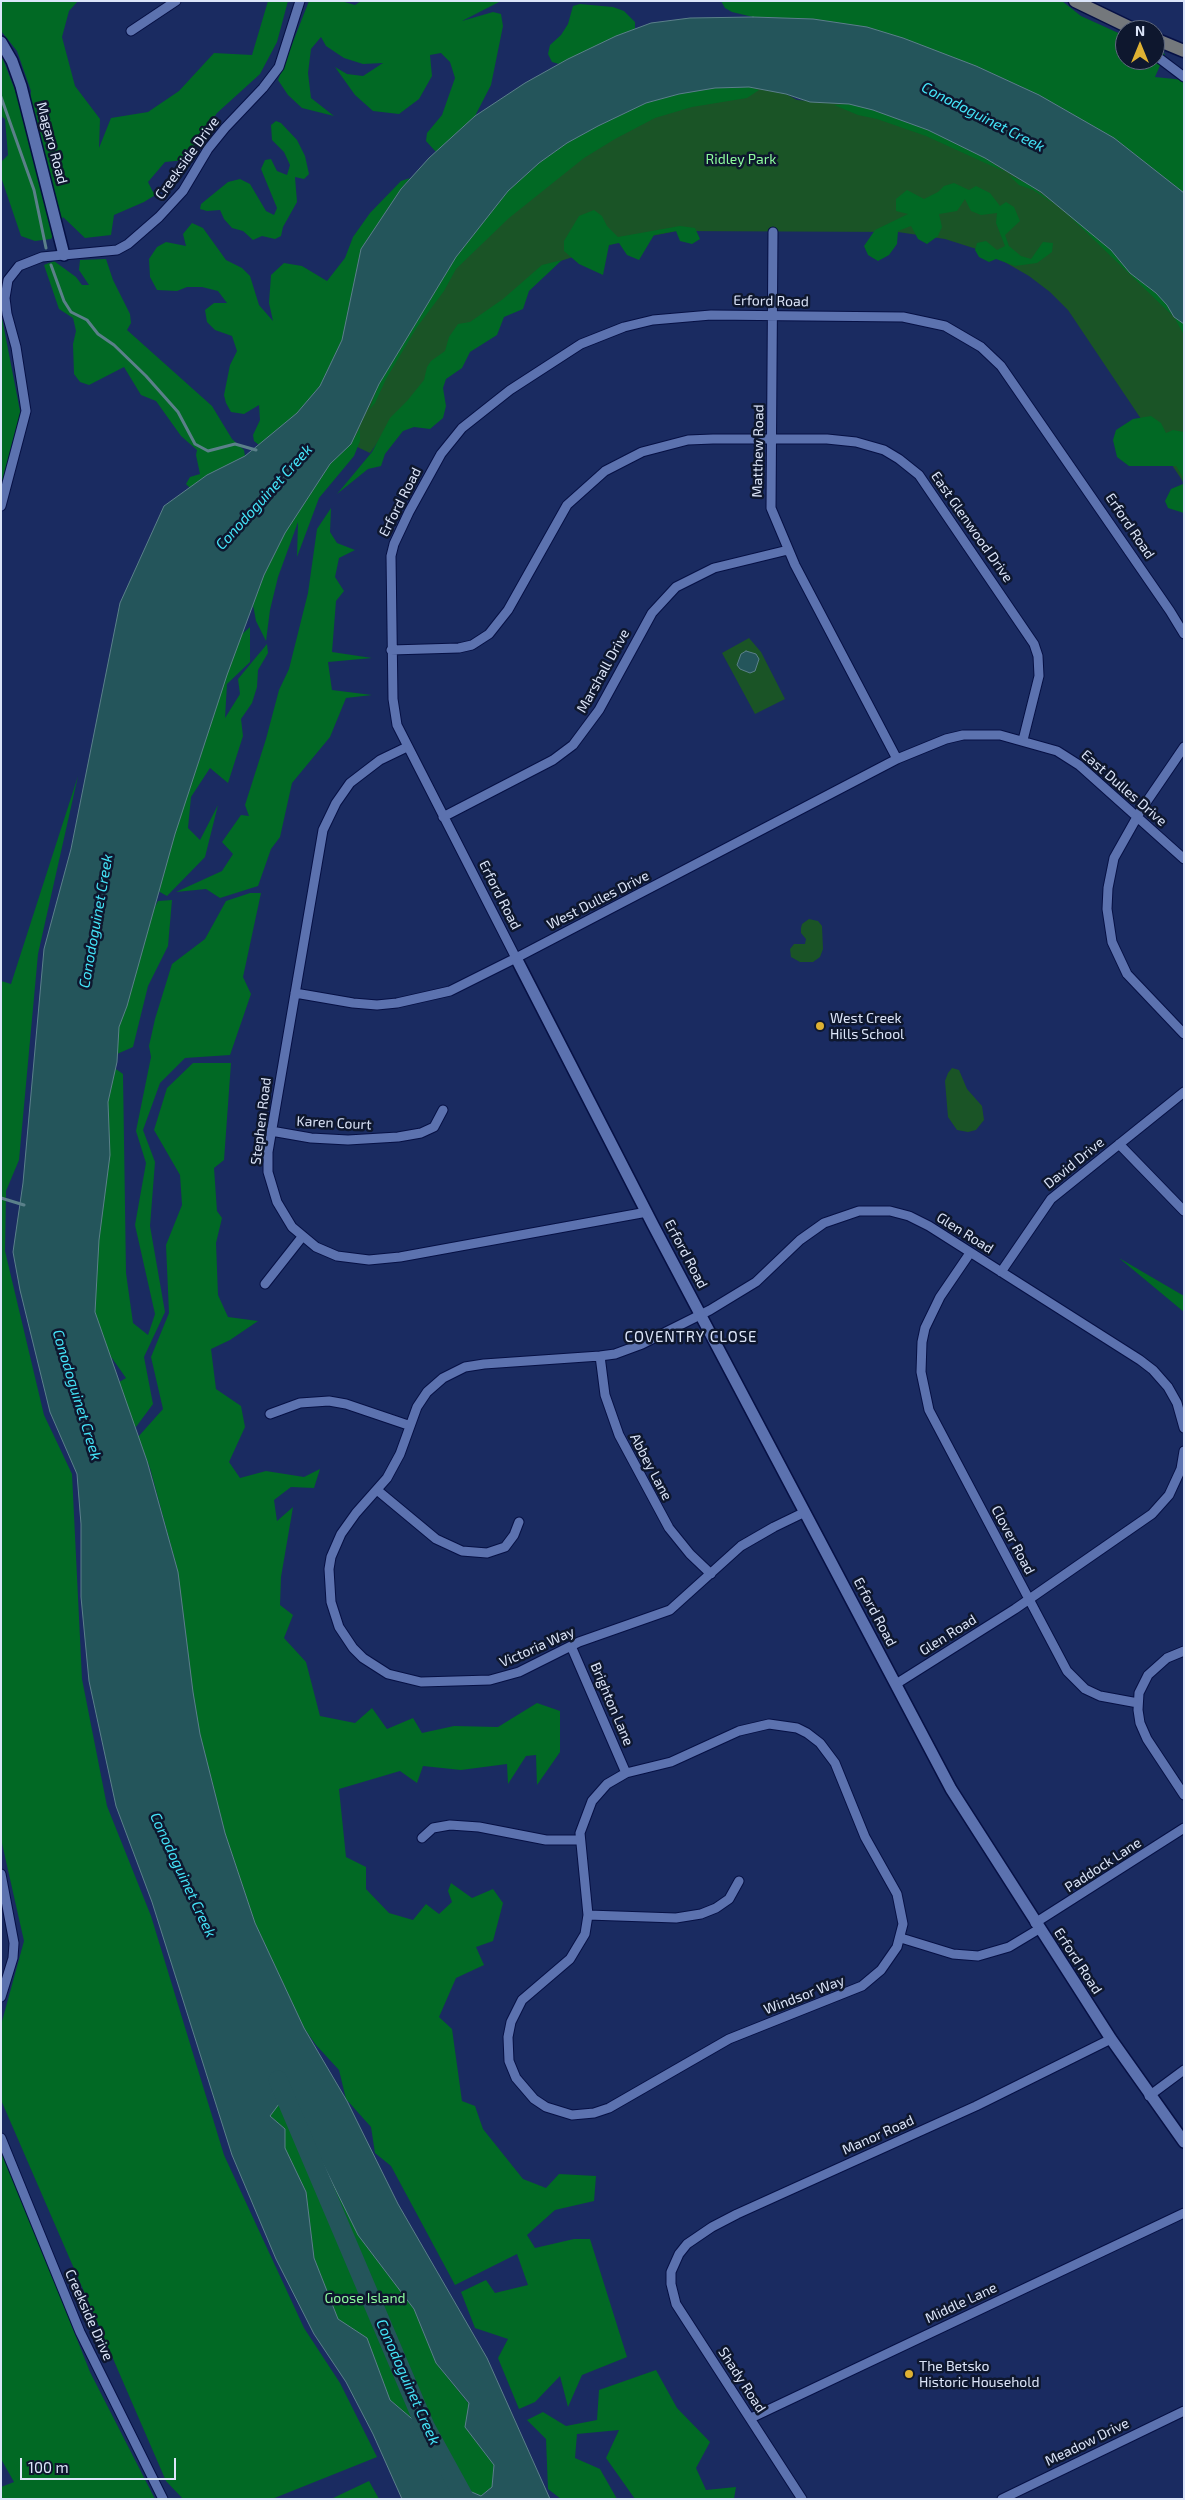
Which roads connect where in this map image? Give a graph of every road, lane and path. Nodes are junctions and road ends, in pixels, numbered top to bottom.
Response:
1 (176, 1) edge
2 (300, 1) edge
3 (1075, 1) edge
4 (1115, 21) edge
5 (131, 31) dead end
6 (1, 42) edge
7 (1165, 43) edge
8 (1184, 51) edge
9 (1165, 63) edge
10 (1184, 77) edge
11 (773, 232) dead end
12 (64, 255) junction
13 (772, 316) junction
14 (771, 440) junction
15 (1, 506) edge
16 (788, 550) junction
17 (1184, 634) edge
18 (391, 650) junction
19 (1023, 740) junction
20 (407, 747) junction
21 (1184, 747) edge
22 (897, 759) junction
23 (443, 817) junction
24 (1137, 817) junction
25 (1184, 859) edge
26 (516, 958) junction
27 (295, 993) junction
28 (1184, 1034) edge
29 (1184, 1092) edge
30 (443, 1110) dead end
31 (271, 1131) junction
32 (1119, 1144) junction
33 (1184, 1211) edge
34 (647, 1212) junction
35 (302, 1237) junction
36 (970, 1252) junction
37 (1001, 1272) junction
38 (265, 1284) dead end
39 (700, 1315) junction
40 (600, 1356) junction
41 (270, 1414) dead end
42 (408, 1425) junction
43 (1184, 1428) edge
44 (1184, 1451) edge
45 (377, 1490) junction
46 (805, 1512) junction
47 (519, 1522) dead end
48 (710, 1574) junction
49 (1029, 1599) junction
50 (571, 1646) junction
51 (1184, 1651) edge
52 (896, 1684) junction
53 (1138, 1703) junction
54 (626, 1773) junction
55 (1184, 1795) edge
56 (1184, 1828) edge
57 (422, 1838) dead end
58 (580, 1840) junction
59 (1, 1874) edge
60 (739, 1881) dead end
61 (588, 1915) junction
62 (1037, 1926) junction
63 (901, 1938) junction
64 (1, 1997) edge
65 (1111, 2040) junction
66 (1184, 2070) edge
67 (1149, 2096) junction
68 (1, 2138) edge
69 (1184, 2142) edge
70 (1184, 2214) edge
71 (672, 2272) joint
72 (1184, 2411) edge
73 (750, 2418) junction
74 (163, 2499) edge
75 (802, 2499) edge
76 (1002, 2499) edge

1 - 5 street
2 - 12 street, Creekside Drive
3 - 4 main road
6 - 12 street, Magaro Road
7 - 8 main road
9 - 10 street
11 - 13 street, Matthew Road
12 - 15 street, Creekside Drive
13 - 14 street, Matthew Road
13 - 17 street, Erford Road
13 - 18 street, Erford Road
14 - 16 street, Matthew Road
14 - 18 street, East Glenwood Drive
14 - 19 street, East Glenwood Drive
16 - 22 street, Matthew Road
16 - 23 street, Marshall Drive
18 - 20 street, Erford Road
19 - 22 street, East Dulles Drive
19 - 24 street, East Dulles Drive
20 - 23 street, Erford Road
20 - 27 street, Stephen Road
21 - 24 street
22 - 26 street, West Dulles Drive
23 - 26 street, Erford Road
24 - 25 street, East Dulles Drive
24 - 28 street
26 - 27 street, West Dulles Drive
26 - 34 street, Erford Road
27 - 31 street, Stephen Road
29 - 32 street, David Drive
30 - 31 street, Karen Court
31 - 35 street, Stephen Road
32 - 33 street
32 - 37 street, David Drive
34 - 35 street, Stephen Road
34 - 39 street, Erford Road
35 - 38 street
36 - 37 street, Glen Road
36 - 39 street, Glen Road
36 - 49 street, Clover Road
37 - 43 street, Glen Road
39 - 40 street, Victoria Way
39 - 46 street, Erford Road
40 - 42 street, Victoria Way
40 - 48 street, Abbey Lane
41 - 42 street
42 - 45 street, Victoria Way
44 - 49 street, Glen Road
45 - 47 street
45 - 50 street, Victoria Way
46 - 48 street, Victoria Way
46 - 52 street, Erford Road
48 - 50 street, Victoria Way
49 - 52 street, Glen Road
49 - 53 street, Clover Road
50 - 54 street, Brighton Lane
51 - 53 street
52 - 62 street, Erford Road
53 - 55 street
54 - 58 street, Windsor Way
54 - 63 street, Windsor Way
56 - 62 street, Paddock Lane
57 - 58 street
58 - 61 street, Windsor Way
59 - 64 street
60 - 61 street
61 - 63 street, Windsor Way
62 - 63 street, Paddock Lane
62 - 65 street, Erford Road
65 - 67 street, Erford Road
65 - 71 street, Manor Road
66 - 67 street
67 - 69 street, Erford Road
68 - 74 street, Creekside Drive
70 - 73 street, Middle Lane
71 - 73 street, Shady Road
72 - 76 street, Meadow Drive
73 - 75 street, Shady Road

